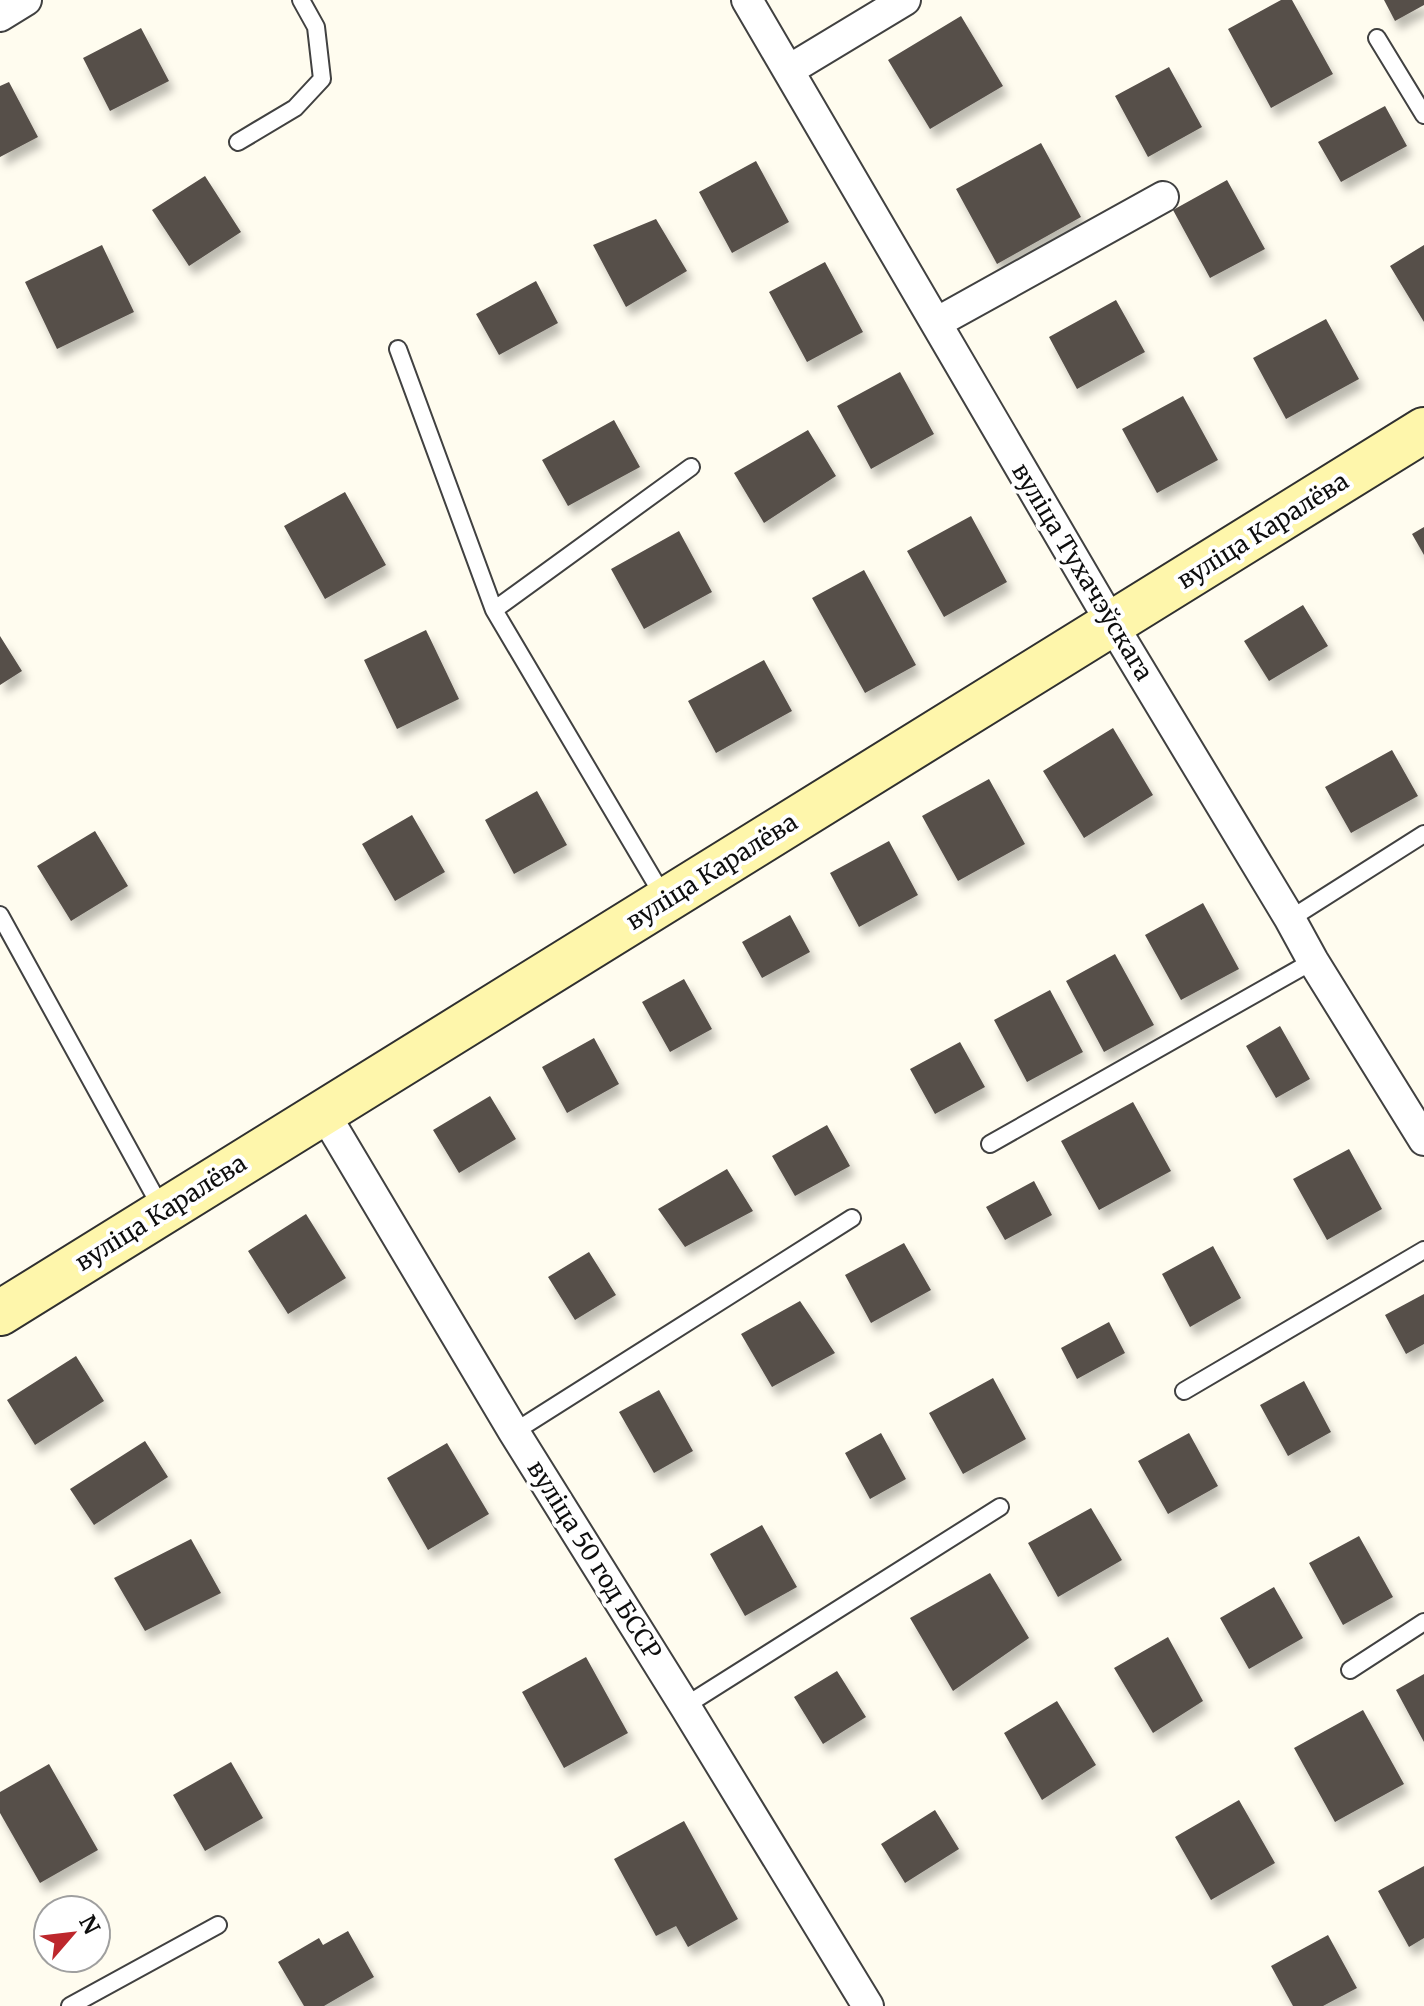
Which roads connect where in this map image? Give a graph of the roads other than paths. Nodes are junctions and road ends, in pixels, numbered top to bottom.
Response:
1 (26, 0) edge
2 (301, 0) edge
3 (747, 0) edge
4 (905, 0) edge
5 (0, 16) edge
6 (1377, 38) dead end
7 (789, 70) junction
8 (1424, 115) edge
9 (238, 142) dead end
10 (1163, 197) dead end
11 (936, 323) junction
12 (398, 349) dead end
13 (1424, 430) edge
14 (691, 467) dead end
15 (494, 610) junction
16 (1112, 624) junction
17 (1424, 834) edge
18 (666, 900) junction
19 (0, 915) edge
20 (1290, 919) junction
21 (1313, 961) junction
22 (324, 1113) junction
23 (1424, 1140) edge
24 (990, 1144) dead end
25 (164, 1212) junction
26 (852, 1218) dead end
27 (1424, 1250) edge
28 (0, 1313) edge
29 (1184, 1391) dead end
30 (514, 1432) junction
31 (1000, 1507) dead end
32 (1424, 1622) edge
33 (1350, 1670) dead end
34 (685, 1706) junction
35 (218, 1925) dead end
36 (70, 2006) edge
37 (868, 2006) edge

1 - 5 street
2 - 9 lane
3 - 7 street, вуліца Тухачэўскага
4 - 7 street
6 - 8 lane
7 - 11 street, вуліца Тухачэўскага
10 - 11 street
11 - 16 street, вуліца Тухачэўскага
12 - 15 lane
13 - 16 main road, вуліца Каралёва
14 - 15 lane
15 - 18 lane
16 - 18 main road, вуліца Каралёва
16 - 20 street, вуліца Тухачэўскага
17 - 20 lane
18 - 22 main road, вуліца Каралёва
19 - 25 lane
20 - 21 street, вуліца Тухачэўскага
21 - 23 street, вуліца Тухачэўскага
21 - 24 lane
22 - 25 main road, вуліца Каралёва
22 - 30 street, вуліца 50 год БССР
25 - 28 main road, вуліца Каралёва
26 - 30 lane
27 - 29 lane
30 - 34 street, вуліца 50 год БССР
31 - 34 lane
32 - 33 lane
34 - 37 street, вуліца 50 год БССР
35 - 36 lane

